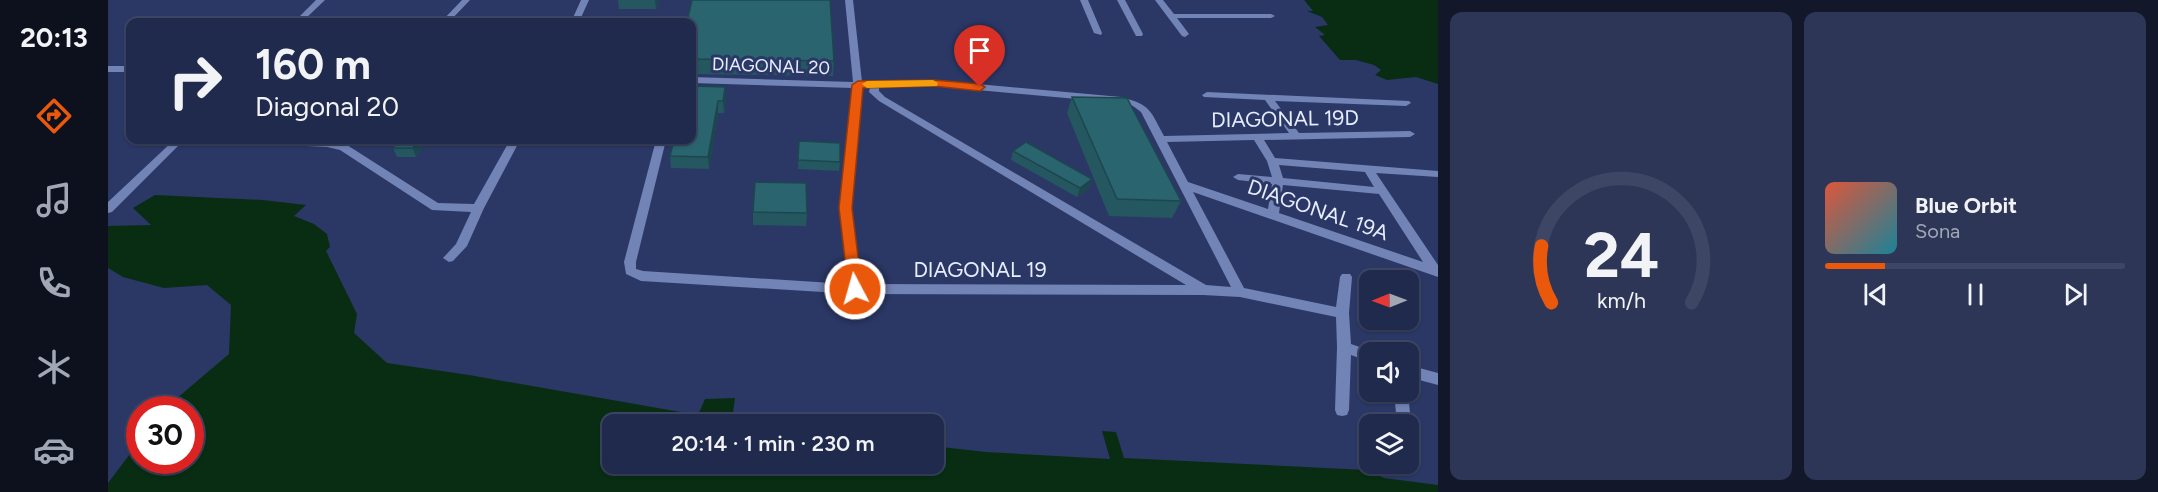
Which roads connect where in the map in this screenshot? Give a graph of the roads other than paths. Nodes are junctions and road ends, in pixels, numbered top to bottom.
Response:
1 (321, 0) edge
2 (466, 0) edge
3 (585, 0) edge
4 (849, 0) edge
5 (1084, 0) edge
6 (1121, 0) edge
7 (1159, 0) edge
8 (1170, 16) junction
9 (1271, 16) dead end
10 (302, 18) edge
11 (449, 18) edge
12 (577, 18) edge
13 (1098, 33) dead end
14 (1139, 34) dead end
15 (1185, 34) dead end
16 (108, 69) edge
17 (126, 69) edge
18 (696, 80) edge
19 (874, 84) junction
20 (858, 85) junction
21 (1207, 95) dead end
22 (1268, 98) junction
23 (1406, 103) dead end
24 (1410, 134) dead end
25 (1296, 136) junction
26 (1258, 138) junction
27 (1161, 139) junction
28 (175, 144) edge
29 (327, 144) edge
30 (513, 144) edge
31 (660, 144) edge
32 (1272, 161) junction
33 (1369, 170) junction
34 (1438, 174) edge
35 (1238, 177) dead end
36 (1278, 180) junction
37 (1185, 185) junction
38 (1382, 191) junction
39 (478, 208) junction
40 (108, 209) edge
41 (1273, 214) junction
42 (449, 258) dead end
43 (1437, 272) edge
44 (1346, 278) dead end
45 (855, 289) junction
46 (1203, 290) junction
47 (1240, 292) junction
48 (1342, 314) junction
49 (1344, 347) junction
50 (1359, 353) edge
51 (1419, 374) edge
52 (1438, 379) edge
53 (1342, 410) dead end

1 - 10 street
2 - 11 street
3 - 12 street
4 - 20 street
5 - 13 street
6 - 14 street
7 - 8 street
8 - 9 street
8 - 15 street
16 - 17 street
18 - 20 street, DIAGONAL 20
19 - 20 street, DIAGONAL 20
19 - 27 street, DIAGONAL 20
19 - 46 street
20 - 45 street
21 - 22 street
22 - 23 street
22 - 25 street
24 - 25 street, DIAGONAL 19D
25 - 26 street, DIAGONAL 19D
26 - 27 street, DIAGONAL 19D
26 - 32 street
27 - 37 street
28 - 40 street
29 - 39 street
30 - 39 street
31 - 45 street, DIAGONAL 19
32 - 33 street
32 - 36 street
33 - 34 street
33 - 38 street
35 - 36 street
36 - 38 street
36 - 41 street
37 - 41 street, DIAGONAL 19A
37 - 47 street
38 - 43 street
39 - 42 street
41 - 43 street, DIAGONAL 19A
44 - 48 street
45 - 46 street, DIAGONAL 19
46 - 47 street, DIAGONAL 19
47 - 48 street
48 - 49 street
49 - 50 street
49 - 53 street
51 - 52 street

